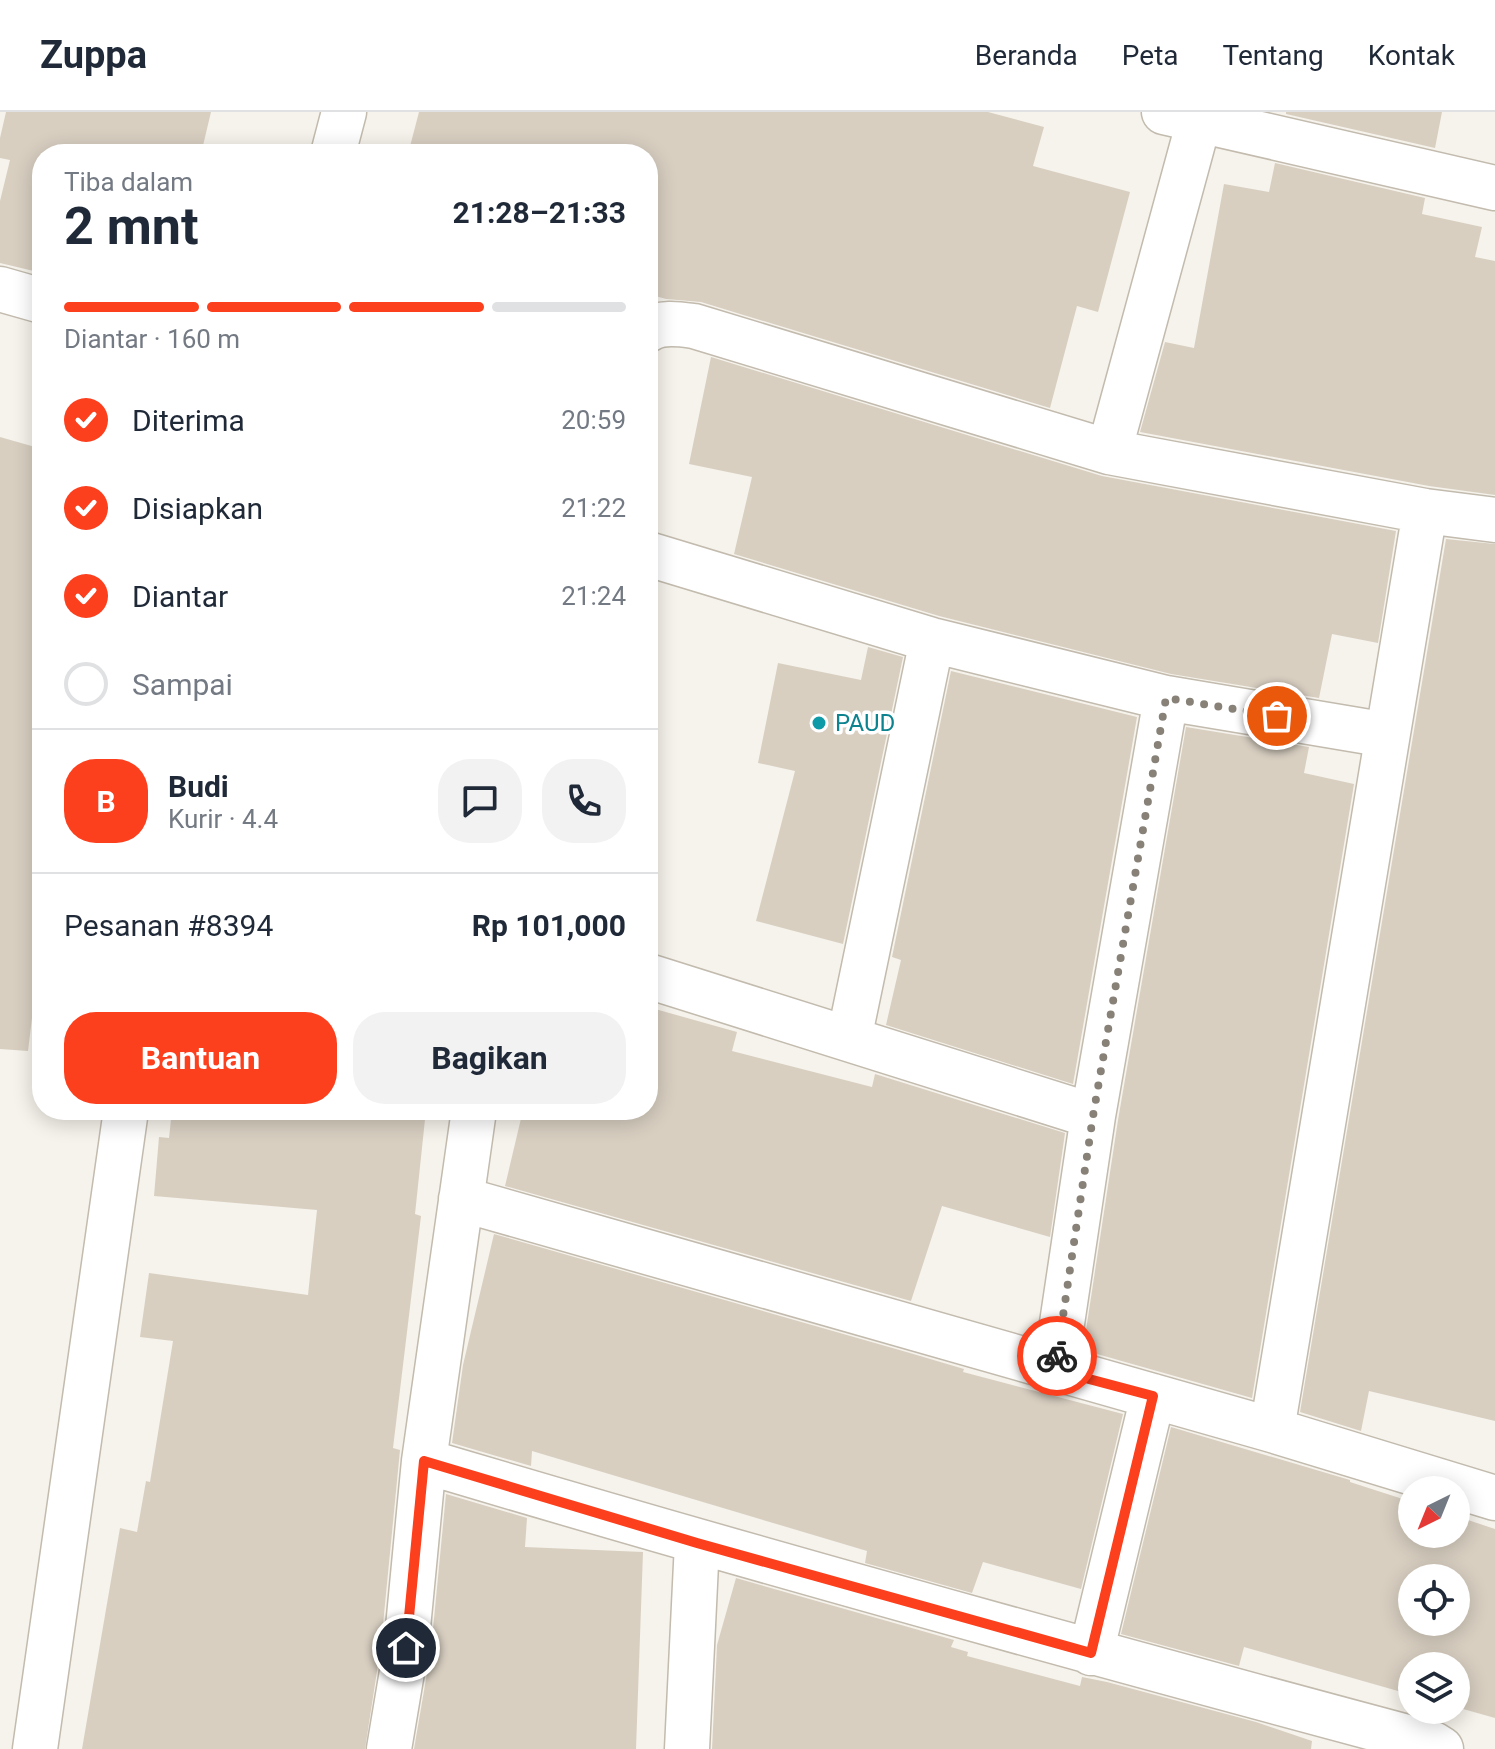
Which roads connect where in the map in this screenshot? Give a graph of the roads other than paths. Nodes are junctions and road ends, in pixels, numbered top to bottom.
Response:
1 (344, 112) edge
2 (1182, 116) edge
3 (336, 144) edge
4 (1495, 188) edge
5 (0, 289) edge
6 (32, 298) edge
7 (658, 325) edge
8 (1109, 452) junction
9 (1425, 511) junction
10 (1495, 520) edge
11 (658, 557) edge
12 (932, 640) junction
13 (1166, 698) junction
14 (1387, 735) junction
15 (658, 979) edge
16 (849, 1039) junction
17 (1093, 1116) junction
18 (125, 1120) edge
19 (473, 1120) edge
20 (461, 1199) junction
21 (1055, 1370) junction
22 (1153, 1396) junction
23 (1272, 1430) junction
24 (424, 1461) junction
25 (1495, 1498) edge
26 (697, 1543) junction
27 (1091, 1653) junction
28 (35, 1749) edge
29 (389, 1749) edge
30 (687, 1749) edge
31 (1441, 1749) edge

1 - 3 street
2 - 4 street
2 - 8 street
5 - 6 street
7 - 8 street
8 - 9 street
9 - 10 street
9 - 14 street
11 - 12 street
12 - 13 street
12 - 16 street
13 - 14 street
13 - 17 street
14 - 23 street
15 - 16 street
16 - 17 street
17 - 21 street
18 - 28 street
19 - 20 street
20 - 21 street
20 - 24 street
21 - 22 street
22 - 23 street
22 - 27 street
23 - 25 street
24 - 26 street
24 - 29 street
26 - 27 street
26 - 30 street
27 - 31 street

